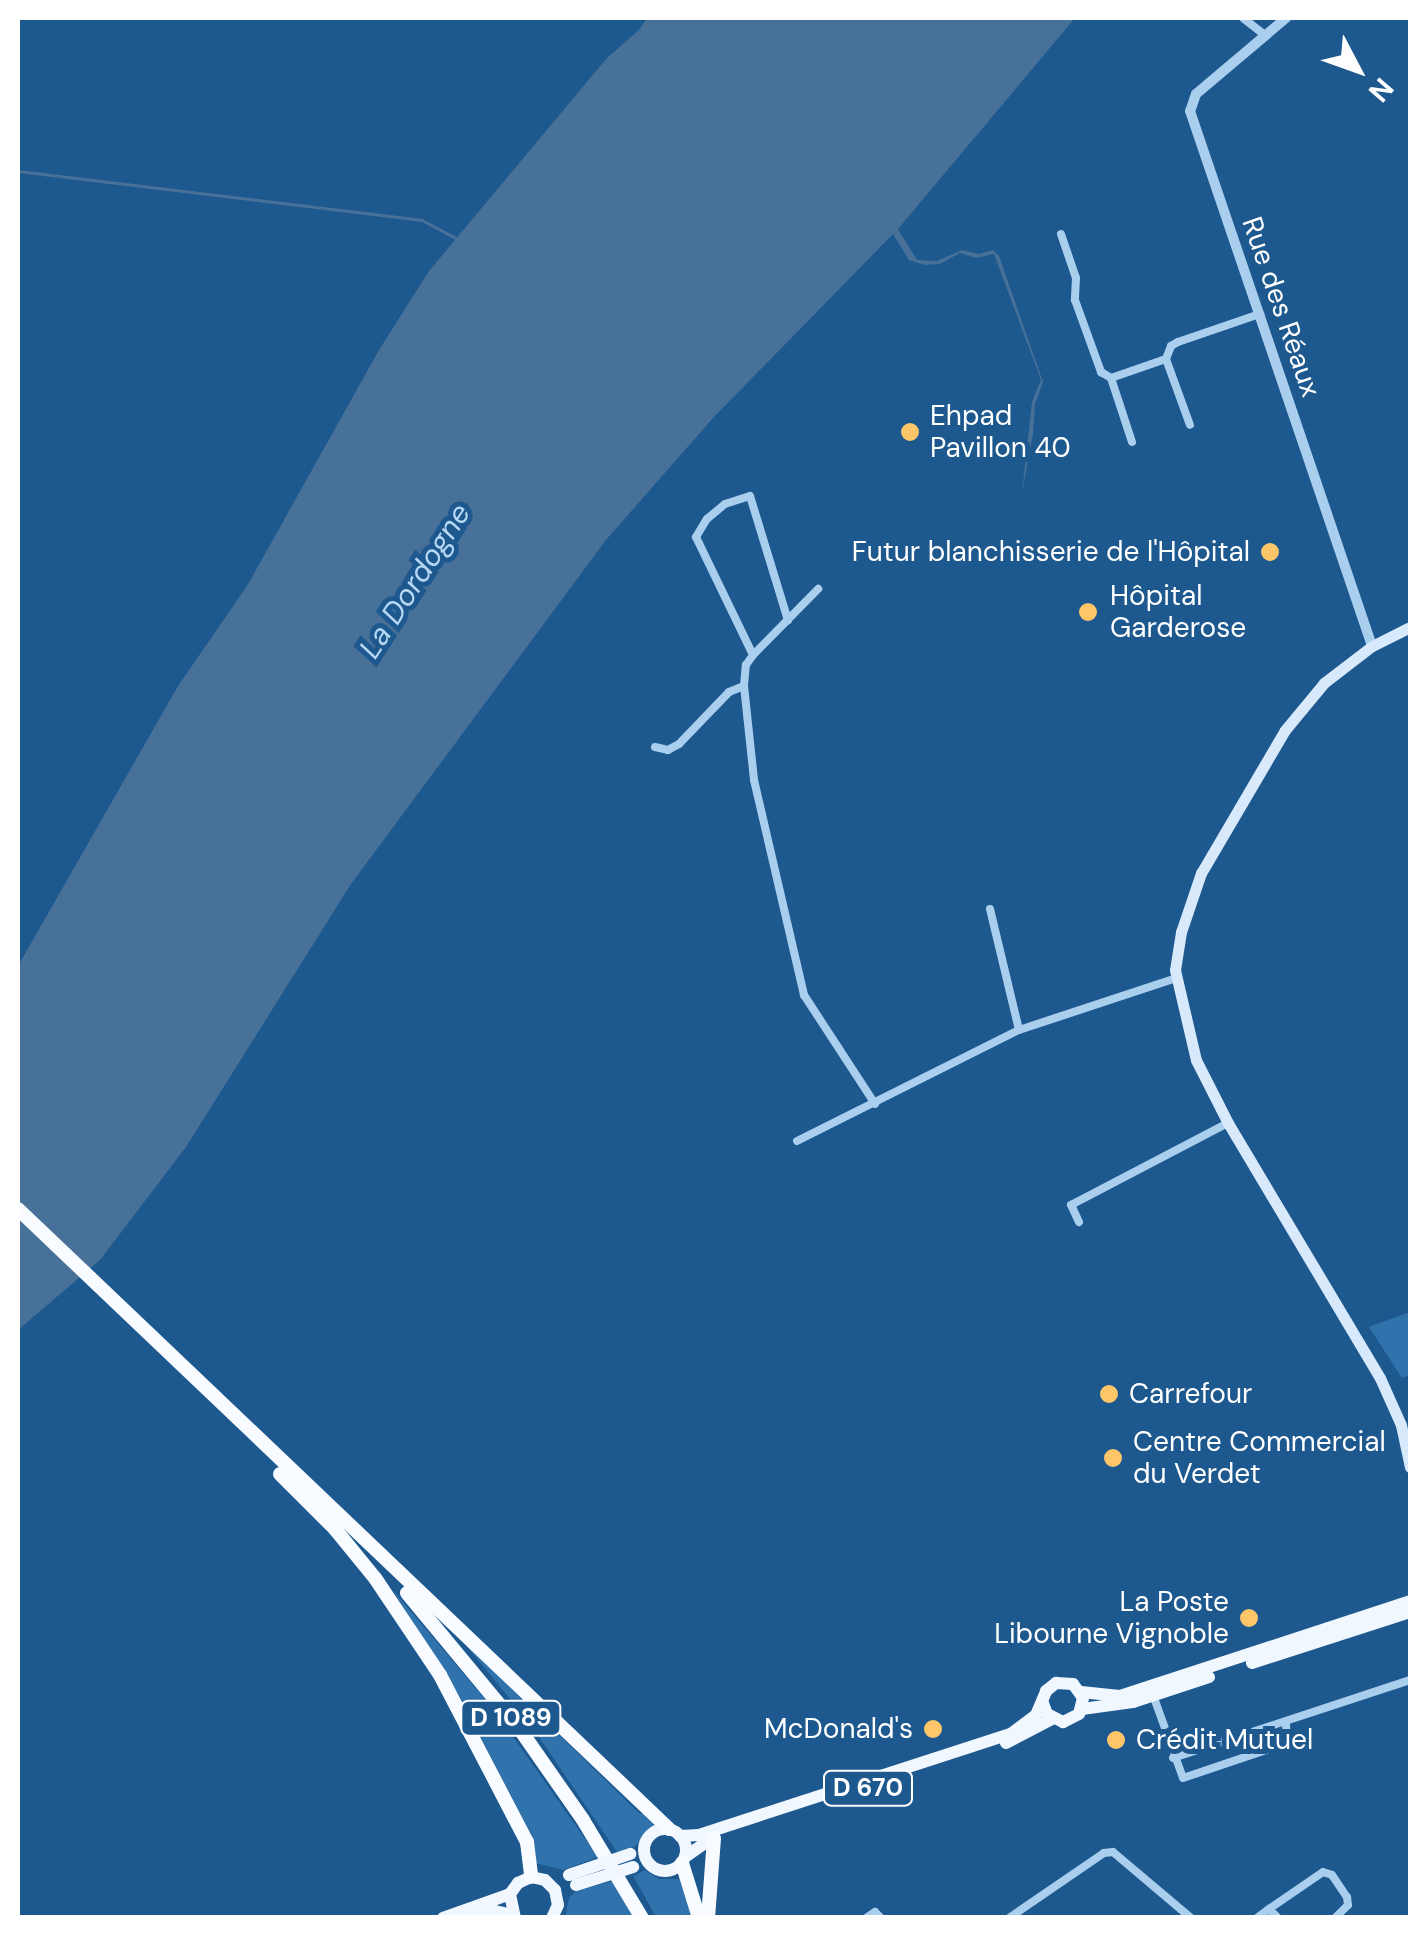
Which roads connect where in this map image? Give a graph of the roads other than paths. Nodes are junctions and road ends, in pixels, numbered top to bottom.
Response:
1 (1242, 18) edge
2 (1286, 18) edge
3 (1265, 35) junction
4 (1061, 234) dead end
5 (1260, 314) junction
6 (1166, 359) junction
7 (1111, 378) junction
8 (1190, 425) dead end
9 (1132, 442) dead end
10 (818, 590) dead end
11 (788, 620) junction
12 (1410, 627) edge
13 (1372, 646) junction
14 (753, 655) junction
15 (744, 686) junction
16 (655, 748) dead end
17 (990, 909) dead end
18 (1176, 978) junction
19 (1019, 1030) junction
20 (875, 1104) junction
21 (1228, 1123) junction
22 (797, 1141) dead end
23 (18, 1209) edge
24 (1079, 1222) dead end
25 (202, 1388) junction
26 (1410, 1467) edge
27 (358, 1535) junction
28 (1410, 1601) edge
29 (1410, 1612) edge
30 (1410, 1680) edge
31 (1080, 1692) junction
32 (1152, 1696) junction
33 (1043, 1703) junction
34 (1082, 1709) junction
35 (1052, 1718) junction
36 (1286, 1722) junction
37 (1173, 1758) junction
38 (675, 1832) junction
39 (714, 1838) junction
40 (646, 1855) junction
41 (684, 1860) junction
42 (538, 1878) junction
43 (573, 1880) junction
44 (510, 1894) junction
45 (558, 1898) junction
46 (1269, 1909) junction
47 (514, 1916) edge
48 (443, 1918) edge
49 (471, 1918) edge
50 (552, 1918) edge
51 (642, 1918) edge
52 (699, 1918) edge
53 (708, 1918) edge
54 (866, 1918) edge
55 (881, 1918) edge
56 (1009, 1918) edge
57 (1191, 1918) edge
58 (1257, 1918) edge
59 (1278, 1918) edge
60 (1335, 1918) edge

1 - 3 street
2 - 3 street, Rue des Réaux
3 - 5 street, Rue des Réaux
4 - 7 street
5 - 6 street
5 - 13 street, Rue des Réaux
6 - 7 street
6 - 8 street
7 - 9 street
10 - 11 street
11 - 14 street
11 - 14 street
12 - 13 main road
13 - 18 main road
14 - 15 street
15 - 16 street
15 - 20 street
17 - 19 street
18 - 19 street
18 - 21 main road
19 - 20 street
20 - 22 street
21 - 24 street
21 - 26 main road
23 - 25 highway, D 1089
25 - 27 highway, D 1089
25 - 42 highway
27 - 38 highway
27 - 51 highway, D 1089
28 - 31 main road
29 - 32 main road
30 - 36 street
31 - 33 main road
31 - 34 main road
32 - 34 main road
32 - 37 street
33 - 35 main road
33 - 38 main road, D 670
34 - 35 main road
35 - 39 main road, D 670
36 - 37 street
36 - 37 street
38 - 40 main road
38 - 41 main road
39 - 41 main road, D 670
39 - 53 highway
40 - 41 main road
40 - 43 main road, bridge
41 - 52 highway
42 - 43 main road
42 - 44 main road
42 - 45 main road
43 - 45 main road
44 - 47 main road
44 - 48 main road
45 - 50 main road
46 - 58 street
46 - 59 street
46 - 60 street
47 - 49 main road
54 - 55 street
56 - 57 street

